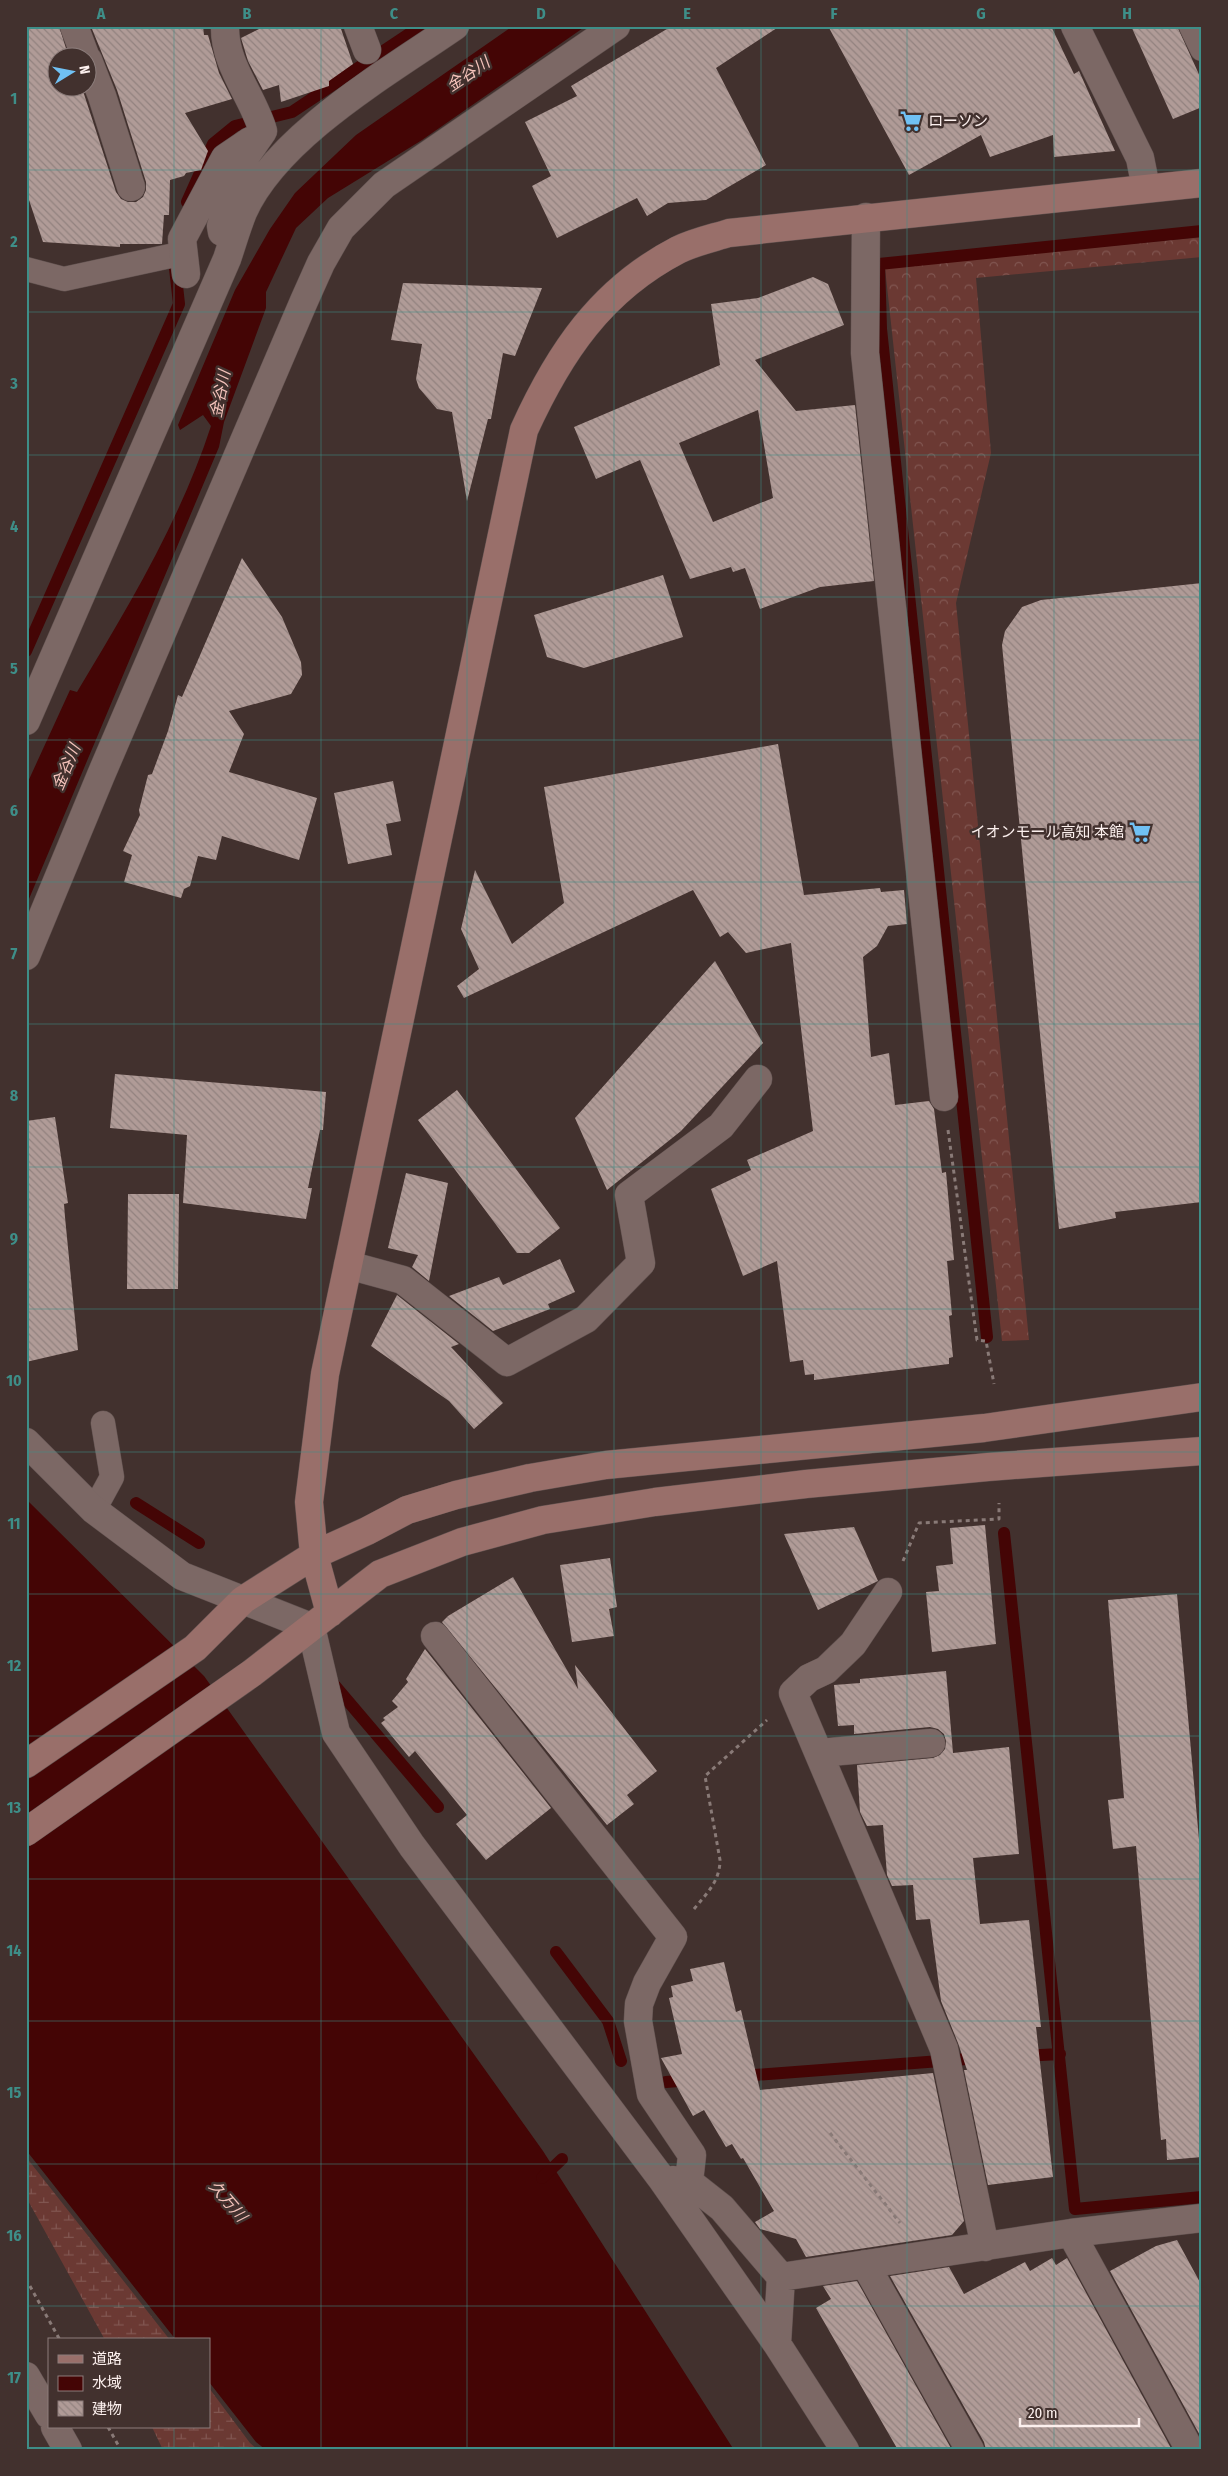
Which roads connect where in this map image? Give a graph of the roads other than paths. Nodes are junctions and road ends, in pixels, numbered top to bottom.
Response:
1 (74, 26) edge
2 (225, 26) edge
3 (455, 26) edge
4 (616, 26) edge
5 (1075, 26) edge
6 (1191, 26) edge
7 (83, 48) edge
8 (1202, 49) edge
9 (98, 86) edge
10 (260, 121) junction
11 (1202, 183) edge
12 (131, 187) dead end
13 (1146, 188) junction
14 (866, 217) junction
15 (227, 259) junction
16 (178, 261) joint
17 (26, 269) edge
18 (26, 721) edge
19 (26, 956) edge
20 (758, 1079) dead end
21 (944, 1097) road end
22 (348, 1265) junction
23 (1202, 1397) edge
24 (103, 1422) dead end
25 (26, 1442) edge
26 (1202, 1451) edge
27 (94, 1510) junction
28 (314, 1555) junction
29 (888, 1592) road end
30 (243, 1600) junction
31 (321, 1620) junction
32 (435, 1636) dead end
33 (930, 1743) dead end
34 (819, 1753) junction
35 (26, 1764) edge
36 (26, 1832) edge
37 (661, 2178) junction
38 (689, 2182) junction
39 (1202, 2218) edge
40 (1071, 2233) junction
41 (985, 2247) junction
42 (865, 2264) junction
43 (781, 2277) junction
44 (777, 2344) junction
45 (26, 2376) edge
46 (48, 2413) edge
47 (56, 2428) edge
48 (68, 2450) edge
49 (845, 2450) edge
50 (970, 2450) edge
51 (1190, 2450) edge

1 - 7 street
2 - 10 street
3 - 15 street
4 - 19 street
5 - 13 street
6 - 8 lane
9 - 12 street
10 - 15 street
10 - 16 street
11 - 13 street
13 - 14 street
14 - 21 street
14 - 22 street
15 - 18 street
16 - 17 lane
20 - 22 street
22 - 28 street
23 - 28 street
24 - 27 lane
25 - 27 street
26 - 31 street
27 - 30 street
28 - 30 street
28 - 31 street
29 - 34 street
30 - 31 street
30 - 35 street
31 - 36 street
31 - 37 street
32 - 38 street
33 - 34 street
34 - 41 street
37 - 38 street
37 - 44 street
38 - 43 street
39 - 40 street
40 - 41 street
40 - 51 street
41 - 42 street
42 - 43 street
42 - 50 street
43 - 44 street
44 - 49 street
45 - 46 street
47 - 48 street

